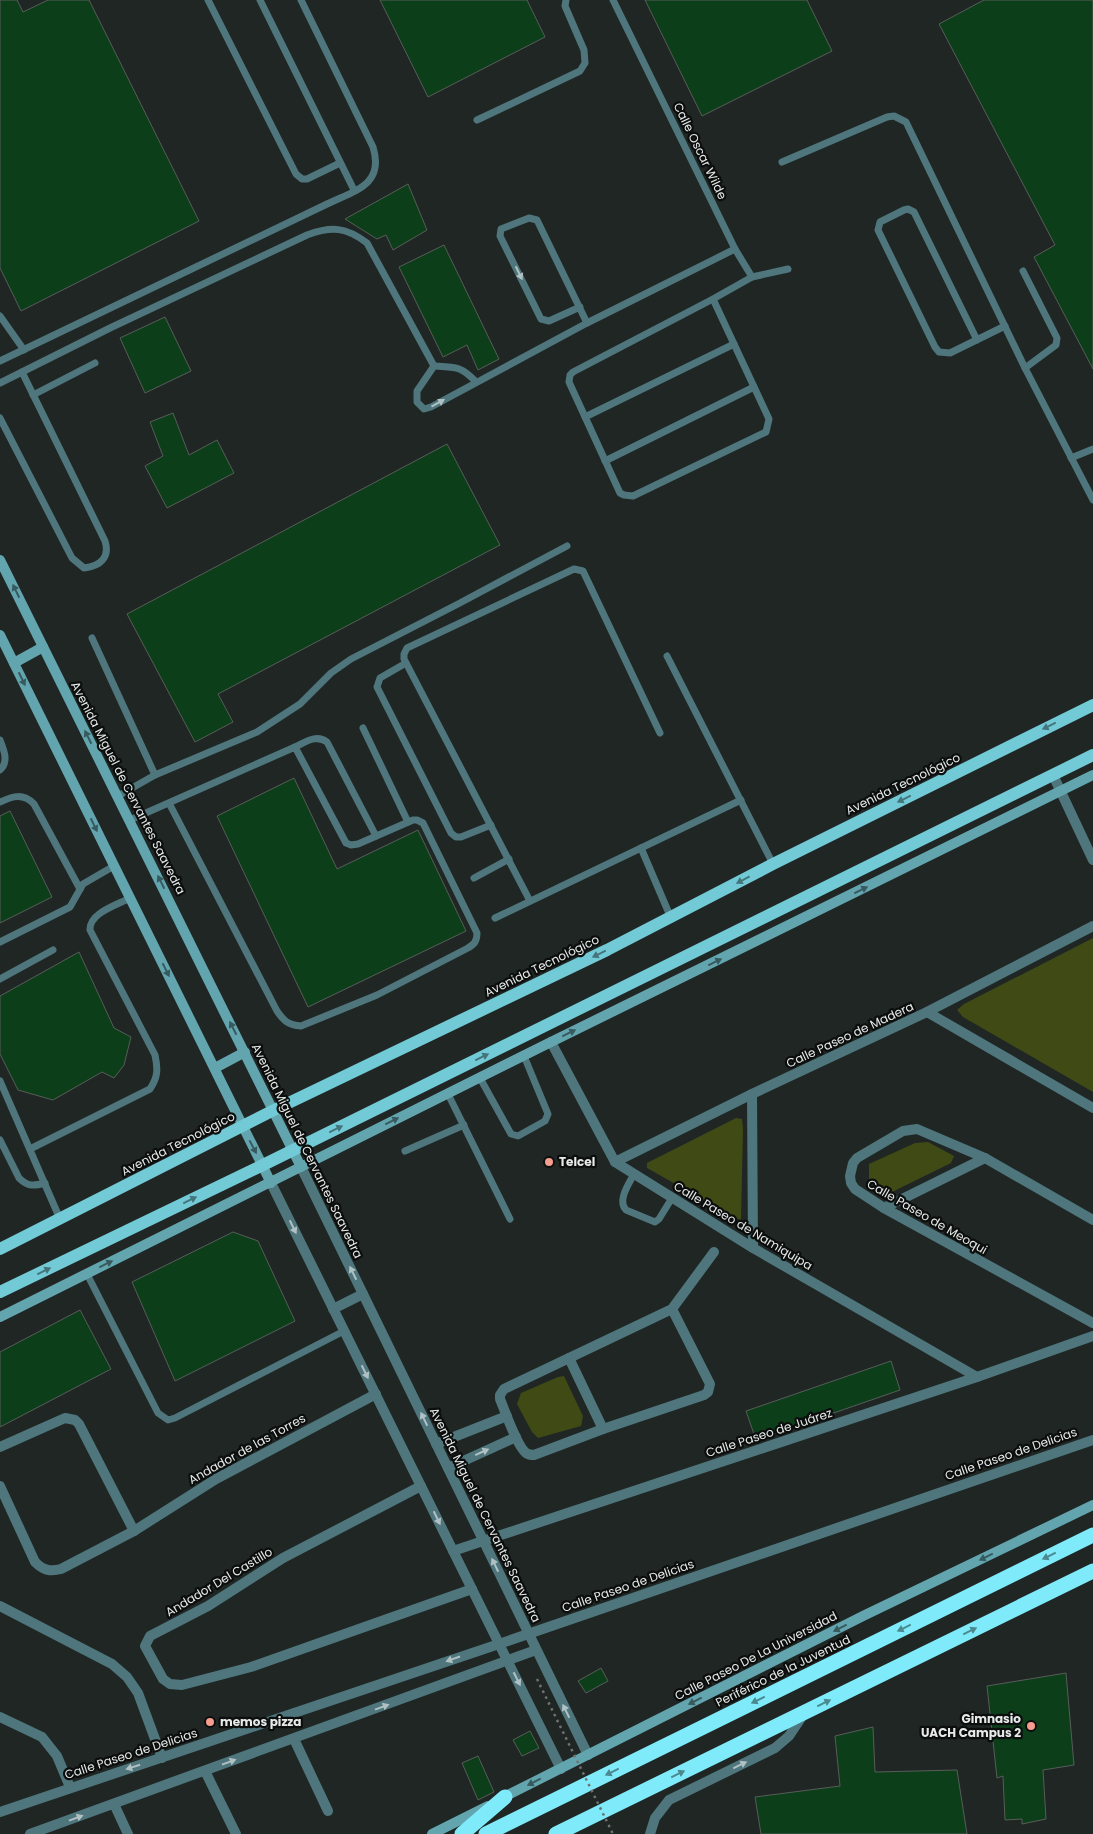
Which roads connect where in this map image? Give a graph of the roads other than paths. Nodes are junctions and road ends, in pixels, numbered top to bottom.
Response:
1 (208, 0) edge
2 (260, 0) edge
3 (301, 0) edge
4 (566, 0) edge
5 (613, 0) edge
6 (477, 120) dead end
7 (782, 162) dead end
8 (340, 163) junction
9 (354, 190) junction
10 (735, 249) junction
11 (788, 269) dead end
12 (1023, 271) dead end
13 (752, 277) junction
14 (713, 299) junction
15 (580, 307) junction
16 (0, 316) edge
17 (587, 323) junction
18 (1005, 326) junction
19 (977, 340) junction
20 (734, 344) junction
21 (24, 350) junction
22 (0, 362) edge
23 (94, 363) dead end
24 (434, 366) junction
25 (1025, 368) junction
26 (22, 372) junction
27 (476, 382) junction
28 (0, 383) edge
29 (754, 387) junction
30 (33, 395) junction
31 (585, 417) junction
32 (0, 418) edge
33 (1093, 449) edge
34 (1071, 458) junction
35 (606, 461) junction
36 (1093, 500) edge
37 (567, 546) dead end
38 (0, 560) edge
39 (0, 635) edge
40 (92, 638) dead end
41 (43, 647) junction
42 (667, 656) dead end
43 (14, 663) junction
44 (406, 663) junction
45 (1093, 705) edge
46 (363, 728) dead end
47 (660, 733) dead end
48 (0, 740) edge
49 (295, 747) junction
50 (1093, 755) edge
51 (0, 770) edge
52 (155, 775) junction
53 (1053, 775) junction
54 (1093, 775) edge
55 (1061, 792) junction
56 (118, 796) junction
57 (741, 800) junction
58 (0, 802) edge
59 (169, 802) junction
60 (130, 820) junction
61 (408, 822) junction
62 (491, 826) junction
63 (376, 836) junction
64 (641, 848) junction
65 (509, 859) junction
66 (1093, 860) edge
67 (773, 864) junction
68 (114, 866) junction
69 (474, 878) dead end
70 (80, 889) junction
71 (130, 898) junction
72 (530, 901) junction
73 (494, 918) dead end
74 (671, 918) junction
75 (1093, 926) edge
76 (0, 942) edge
77 (53, 950) dead end
78 (0, 979) edge
79 (927, 1012) junction
80 (551, 1042) junction
81 (245, 1052) junction
82 (524, 1056) junction
83 (215, 1068) junction
84 (480, 1078) junction
85 (0, 1081) edge
86 (448, 1094) junction
87 (752, 1094) junction
88 (1093, 1108) edge
89 (274, 1110) junction
90 (464, 1125) junction
91 (243, 1127) junction
92 (0, 1140) edge
93 (30, 1149) junction
94 (293, 1150) junction
95 (406, 1151) dead end
96 (986, 1158) junction
97 (615, 1162) junction
98 (263, 1165) junction
99 (301, 1167) junction
100 (634, 1174) junction
101 (45, 1183) junction
102 (271, 1183) junction
103 (672, 1198) junction
104 (884, 1208) junction
105 (60, 1219) junction
106 (510, 1219) dead end
107 (1093, 1220) edge
108 (753, 1248) junction
109 (0, 1249) edge
110 (714, 1252) dead end
111 (87, 1274) junction
112 (0, 1292) edge
113 (363, 1294) junction
114 (334, 1309) junction
115 (672, 1309) junction
116 (0, 1317) edge
117 (1093, 1324) edge
118 (344, 1330) junction
119 (1093, 1336) edge
120 (569, 1358) junction
121 (977, 1377) junction
122 (376, 1394) junction
123 (507, 1416) junction
124 (603, 1429) junction
125 (516, 1437) junction
126 (1093, 1440) edge
127 (436, 1444) junction
128 (0, 1447) edge
129 (448, 1468) junction
130 (0, 1486) edge
131 (421, 1486) junction
132 (1093, 1506) edge
133 (134, 1531) junction
134 (1093, 1534) edge
135 (484, 1541) junction
136 (453, 1551) junction
137 (1093, 1571) edge
138 (472, 1589) junction
139 (0, 1606) edge
140 (528, 1633) junction
141 (499, 1644) junction
142 (536, 1650) junction
143 (508, 1661) junction
144 (804, 1714) junction
145 (0, 1717) edge
146 (294, 1738) junction
147 (588, 1755) junction
148 (162, 1758) junction
149 (561, 1769) junction
150 (205, 1771) junction
151 (70, 1788) junction
152 (505, 1797) junction
153 (114, 1804) junction
154 (328, 1811) dead end
155 (0, 1812) edge
156 (30, 1834) edge
157 (128, 1834) edge
158 (236, 1834) edge
159 (432, 1834) edge
160 (462, 1834) edge
161 (486, 1834) edge
162 (556, 1834) edge
163 (650, 1834) edge

1 - 8 lane
2 - 8 lane
3 - 9 lane
4 - 6 lane
5 - 10 lane, Calle Oscar Wilde
7 - 18 lane
8 - 9 lane
9 - 21 lane
10 - 13 lane, Calle Oscar Wilde
10 - 17 lane
11 - 13 lane
12 - 25 lane
13 - 14 lane
14 - 20 lane
14 - 31 lane
15 -> 15 lane
15 - 17 lane
16 - 21 lane
17 - 27 lane
18 - 19 lane
18 - 25 lane
19 - 19 lane
20 - 29 lane
20 - 31 lane
21 - 22 lane
23 - 30 lane
24 - 26 lane
24 - 27 lane
24 -> 27 lane
25 - 34 lane
26 - 28 lane
26 - 30 lane
29 - 35 lane
29 - 35 lane
30 - 32 lane
31 - 35 lane
33 - 34 lane
34 - 36 lane
37 - 52 lane
41 -> 38 street, Avenida Miguel de Cervantes Saavedra
39 - 43 street
40 - 52 lane
41 - 43 street
56 -> 41 street, Avenida Miguel de Cervantes Saavedra
42 - 57 lane
43 -> 68 street
44 - 47 lane
44 - 62 lane
44 - 62 lane
45 -> 67 main road, Avenida Tecnológico
46 - 61 lane
48 - 51 lane
49 - 59 lane
49 - 63 lane
49 - 63 lane
50 - 53 main road
52 - 56 lane
53 - 55 street
94 -> 53 main road
54 - 55 street
55 - 66 street
80 -> 55 street
56 - 60 street, Avenida Miguel de Cervantes Saavedra
57 - 64 lane
57 - 67 lane
58 - 70 lane
59 - 60 lane
59 - 61 lane
81 -> 60 street, Avenida Miguel de Cervantes Saavedra
61 - 63 lane
62 - 65 lane
64 - 72 lane
64 - 74 lane
65 - 69 lane
65 - 72 lane
67 -> 74 main road, Avenida Tecnológico
68 - 70 lane
68 - 71 street
70 - 76 lane
71 -> 83 street
71 - 93 lane
72 - 73 lane
74 -> 89 main road, Avenida Tecnológico
75 - 79 street, Calle Paseo de Madera
77 - 78 lane
79 - 87 street, Calle Paseo de Madera
79 - 88 street
80 - 82 street
80 - 97 street, Calle Paseo de Namiquipa
81 - 83 street
81 - 89 street, Avenida Miguel de Cervantes Saavedra
82 - 84 street
82 - 84 lane
83 - 91 street
84 - 86 street
85 - 93 lane
86 - 90 lane
99 -> 86 street
87 - 97 street, Calle Paseo de Madera
87 - 108 street
89 - 91 main road, Avenida Tecnológico
89 - 94 street, Avenida Miguel de Cervantes Saavedra
90 - 95 lane
90 - 106 lane
91 -> 98 street
91 - 105 main road, Avenida Tecnológico
92 - 101 lane
93 - 101 lane
94 - 98 main road
94 - 99 street, Avenida Miguel de Cervantes Saavedra
96 - 104 street
96 - 104 street, Calle Paseo de Meoqui
96 - 107 street, Calle Paseo de Meoqui
97 - 100 street, Calle Paseo de Namiquipa
98 - 102 street
112 -> 98 main road
99 - 102 street
113 -> 99 street, Avenida Miguel de Cervantes Saavedra
100 - 103 street, Calle Paseo de Namiquipa
100 - 103 lane
101 - 105 lane
111 -> 102 street
102 -> 114 street
103 - 108 street, Calle Paseo de Namiquipa
104 - 117 street, Calle Paseo de Meoqui
105 - 109 main road, Avenida Tecnológico
108 - 121 street, Calle Paseo de Namiquipa
110 - 115 street
111 - 116 street
111 - 118 lane
113 - 114 street
127 -> 113 street, Avenida Miguel de Cervantes Saavedra
114 - 118 street
115 - 120 street
115 - 124 street
118 -> 122 street
119 - 121 street, Calle Paseo de Juárez
120 - 123 street
120 - 124 street
121 - 135 street, Calle Paseo de Juárez
122 - 131 street
122 - 133 street, Andador de las Torres
123 - 125 street
123 - 127 street
124 - 125 street
129 -> 125 street
126 - 140 street, Calle Paseo de Delicias
127 - 129 street, Avenida Miguel de Cervantes Saavedra
128 - 133 street
129 - 135 street, Avenida Miguel de Cervantes Saavedra
130 - 133 street, Andador de las Torres
131 -> 136 street
131 - 138 street, Andador Del Castillo
132 -> 147 street, Calle Paseo De La Universidad
134 -> 161 highway, Periférico de la Juventud
135 - 136 street, Calle Paseo de Juárez
140 -> 135 street, Avenida Miguel de Cervantes Saavedra
136 - 138 street
144 -> 137 highway
138 - 141 street
139 - 148 street
140 - 141 street, Calle Paseo de Delicias
140 - 142 street, Avenida Miguel de Cervantes Saavedra
141 - 143 street
141 -> 148 street, Calle Paseo de Delicias
142 - 143 street
147 -> 142 street, Avenida Miguel de Cervantes Saavedra
146 -> 143 street
143 -> 149 street
162 -> 144 highway
163 -> 144 street
145 - 151 street
150 -> 146 street
146 - 154 street
147 - 149 street, Calle Paseo De La Universidad
148 -> 151 street, Calle Paseo de Delicias
149 -> 152 street, Calle Paseo De La Universidad
150 - 153 street
150 - 158 street
151 - 155 street, Calle Paseo de Delicias
152 - 159 street, Calle Paseo De La Universidad
152 - 160 highway
156 -> 153 street
153 - 157 street

